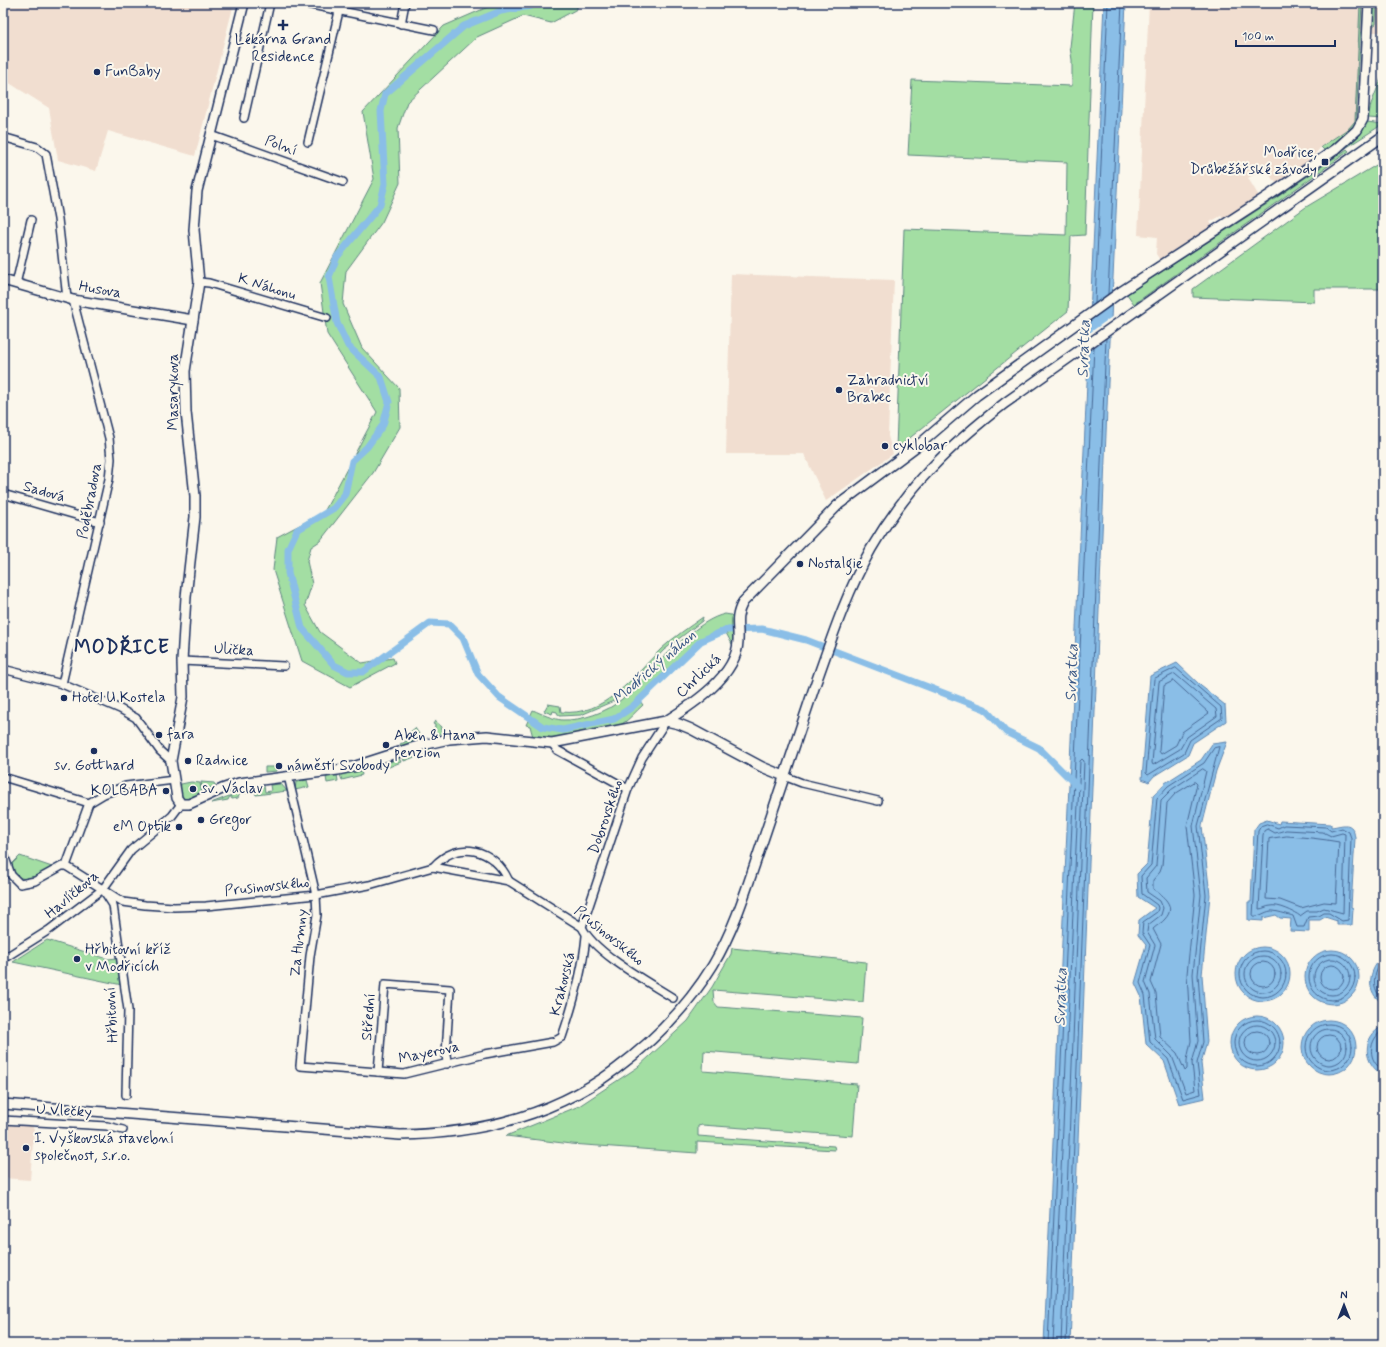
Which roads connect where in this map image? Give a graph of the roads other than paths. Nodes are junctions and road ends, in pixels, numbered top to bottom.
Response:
1 (244, 3) edge
2 (270, 3) edge
3 (302, 3) edge
4 (341, 3) edge
5 (406, 3) edge
6 (1369, 3) edge
7 (339, 11) junction
8 (401, 24) junction
9 (434, 30) dead end
10 (244, 118) dead end
11 (211, 135) junction
12 (1383, 136) edge
13 (3, 137) edge
14 (308, 142) dead end
15 (343, 182) dead end
16 (31, 220) dead end
17 (3, 280) edge
18 (199, 282) junction
19 (16, 284) junction
20 (70, 299) junction
21 (327, 318) dead end
22 (193, 320) junction
23 (3, 494) edge
24 (100, 522) junction
25 (182, 660) junction
26 (284, 666) dead end
27 (4, 671) edge
28 (62, 684) junction
29 (666, 721) junction
30 (552, 743) junction
31 (171, 761) junction
32 (288, 776) junction
33 (784, 776) junction
34 (3, 777) edge
35 (174, 780) junction
36 (628, 789) junction
37 (878, 801) dead end
38 (89, 803) junction
39 (181, 804) junction
40 (3, 852) edge
41 (66, 866) junction
42 (433, 867) junction
43 (509, 881) junction
44 (103, 890) junction
45 (316, 895) junction
46 (582, 927) junction
47 (586, 936) junction
48 (3, 959) edge
49 (672, 998) dead end
50 (562, 1037) joint
51 (447, 1064) junction
52 (300, 1066) joint
53 (378, 1072) junction
54 (126, 1095) dead end
55 (3, 1104) edge
56 (3, 1120) edge
57 (123, 1130) dead end

1 - 11 street, Masarykova
2 - 10 street
3 - 7 street
4 - 7 street
5 - 8 street
6 - 29 street, Chrlická
7 - 8 street
7 - 14 street
8 - 9 street
11 - 15 street, Polní
11 - 18 street, Masarykova
12 - 33 street
13 - 20 street, Poděbradova
16 - 19 street
17 - 19 street, Husova
18 - 21 street, K Náhonu
18 - 22 street, Masarykova
19 - 20 street, Husova
20 - 22 street, Husova
20 - 24 street, Poděbradova
22 - 25 street, Masarykova
23 - 24 street, Sadová
24 - 28 street, Poděbradova
25 - 26 street, Ulička
25 - 31 street, Masarykova
27 - 28 street
28 - 31 street
29 - 30 street
29 - 33 street
29 - 36 street, Dobrovského
30 - 32 street
30 - 36 street
31 - 35 street
32 - 39 street
32 - 45 street, Za Humny
33 - 37 street
33 - 55 street
34 - 38 street
35 - 38 street
35 - 39 street
36 - 46 street, Dobrovského
38 - 41 street
39 - 44 street, Havlíčkova
40 - 41 street
41 - 44 street, Prusinovského
42 - 43 street, Prusinovského
42 - 43 street, Prusinovského
42 - 45 street, Prusinovského
43 - 46 street, Prusinovského
44 - 45 street, Prusinovského
44 - 48 street, Havlíčkova
44 - 54 street, Hřbitovní
45 - 52 street, Za Humny
46 - 47 street, Prusinovského
47 - 49 street, Prusinovského
47 - 50 street, Krakovská
50 - 51 street, Mayerova
51 - 53 street, Mayerova
51 - 53 street, Střední
52 - 53 street, Mayerova
56 - 57 street, U Vlečky

